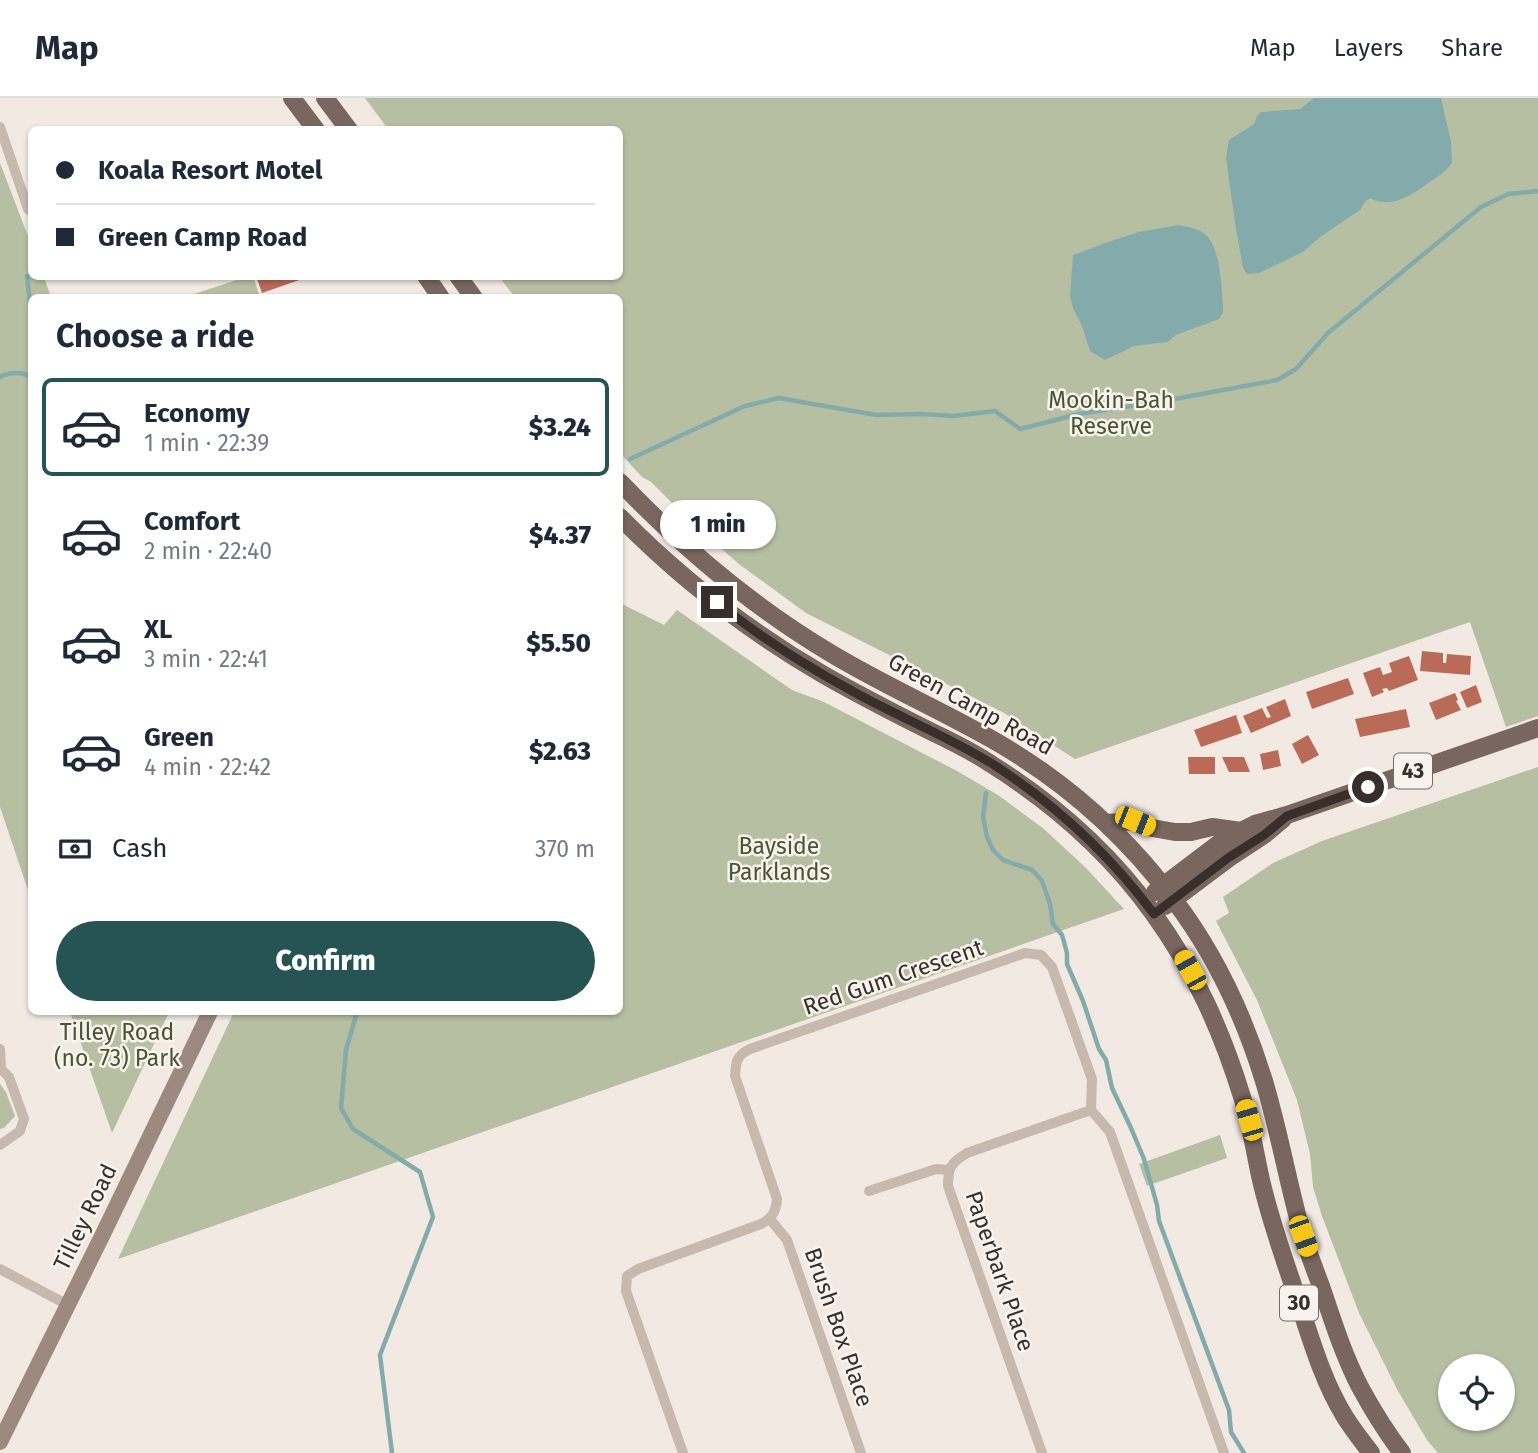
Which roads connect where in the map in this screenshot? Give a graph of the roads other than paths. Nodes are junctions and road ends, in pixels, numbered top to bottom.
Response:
1 (292, 98) edge
2 (326, 98) edge
3 (313, 126) edge
4 (346, 126) edge
5 (0, 127) edge
6 (28, 209) edge
7 (623, 485) edge
8 (623, 520) edge
9 (1538, 728) edge
10 (1287, 816) junction
11 (1107, 823) junction
12 (1241, 831) junction
13 (1169, 892) junction
14 (1149, 907) junction
15 (209, 1015) edge
16 (0, 1049) edge
17 (0, 1069) edge
18 (1091, 1110) junction
19 (0, 1145) edge
20 (948, 1170) junction
21 (869, 1191) dead end
22 (770, 1219) junction
23 (0, 1269) edge
24 (68, 1305) junction
25 (0, 1442) edge
26 (683, 1453) edge
27 (861, 1453) edge
28 (1042, 1453) edge
29 (1224, 1453) edge
30 (1371, 1453) edge
31 (1402, 1453) edge

1 - 3 main road
2 - 4 main road
5 - 6 street
7 - 11 main road, Green Camp Road / 30
8 - 14 main road, Green Camp Road / 30
9 - 10 main road, 43
10 - 12 main road, 43
10 - 13 main road, 43
11 - 12 main road, 43
11 - 13 main road, Green Camp Road / 30
12 - 13 main road
13 - 14 main road
13 - 31 main road, Green Camp Road / 30
14 - 30 main road, Green Camp Road / 30
15 - 24 main road, Tilley Road
16 - 17 street
17 - 19 street
18 - 20 street, Paperbark Place
18 - 22 street, Red Gum Crescent
18 - 29 street
20 - 21 street
20 - 28 street, Paperbark Place
22 - 26 street
22 - 27 street, Brush Box Place
23 - 24 street
24 - 25 main road, Tilley Road

